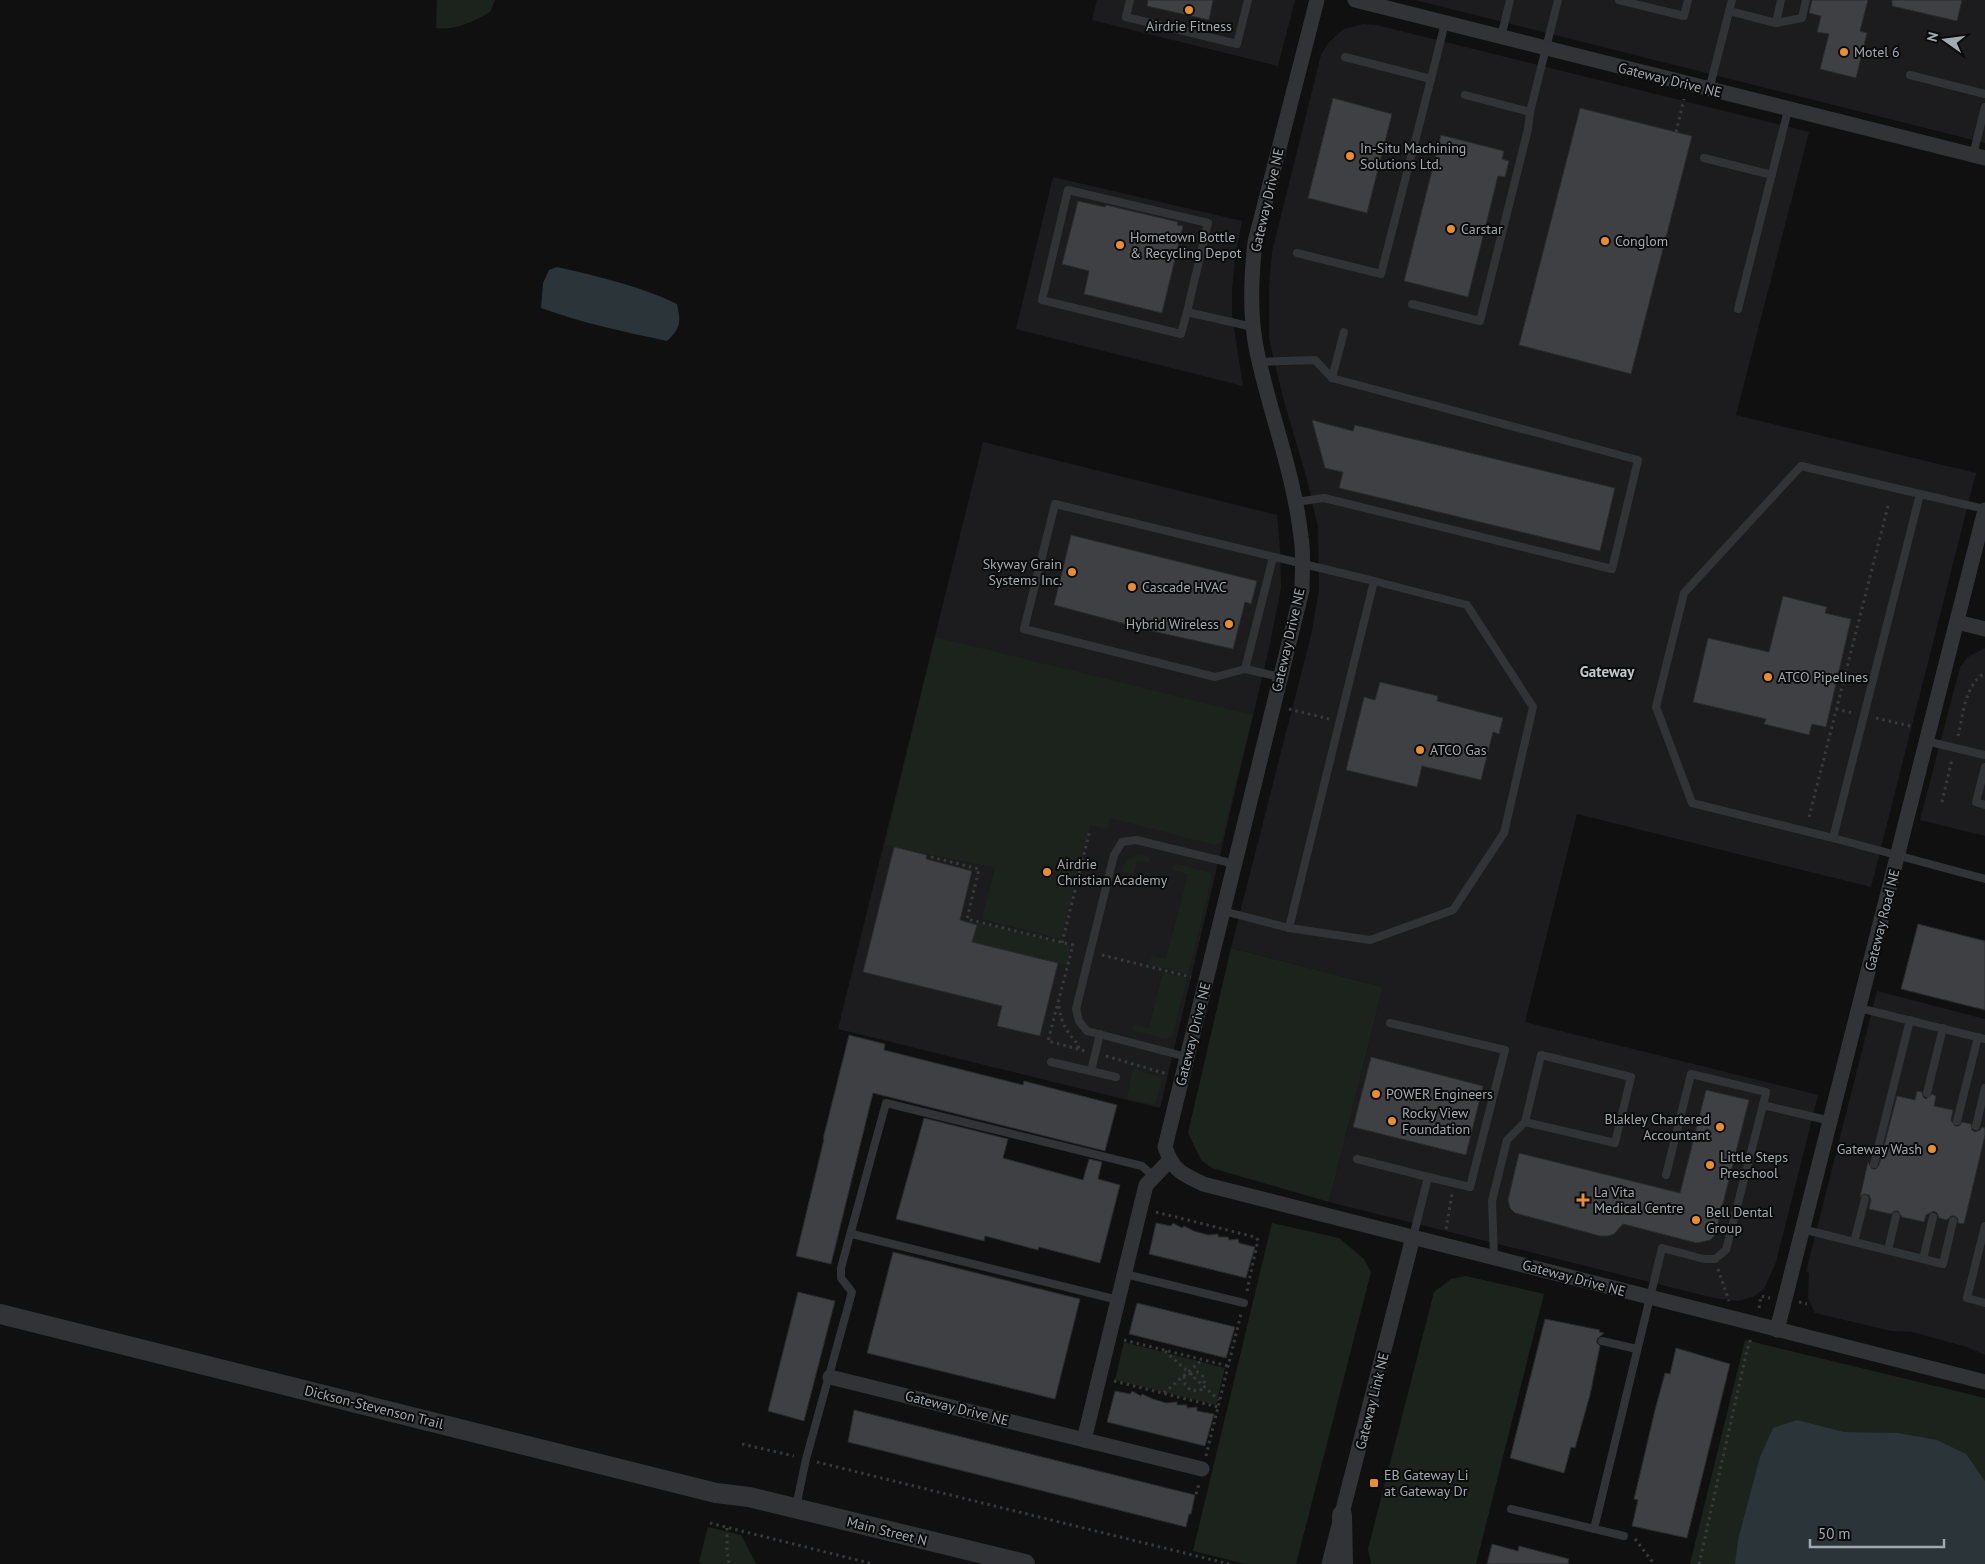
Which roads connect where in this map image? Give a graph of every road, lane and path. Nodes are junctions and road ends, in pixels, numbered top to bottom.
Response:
1 (1130, 0) edge
2 (1248, 0) edge
3 (1316, 0) edge
4 (1355, 0) edge
5 (1510, 0) edge
6 (1558, 0) edge
7 (1619, 0) edge
8 (1688, 0) edge
9 (1732, 0) edge
10 (1781, 0) edge
11 (1806, 0) edge
12 (1392, 5) edge
13 (1729, 11) junction
14 (1445, 23) junction
15 (1776, 23) junction
16 (1501, 37) junction
17 (1546, 48) junction
18 (1345, 57) dead end
19 (1910, 75) dead end
20 (1431, 79) junction
21 (1688, 85) junction
22 (1710, 90) junction
23 (1985, 94) edge
24 (1466, 95) dead end
25 (1985, 107) edge
26 (1788, 110) junction
27 (1530, 112) junction
28 (1676, 132) dead end
29 (1979, 157) edge
30 (1704, 158) dead end
31 (1772, 175) junction
32 (1297, 253) dead end
33 (1412, 304) dead end
34 (1738, 309) dead end
35 (1186, 312) junction
36 (1253, 327) junction
37 (1344, 332) dead end
38 (1259, 362) junction
39 (1332, 378) junction
40 (1920, 494) junction
41 (1295, 502) junction
42 (1888, 502) dead end
43 (1985, 510) edge
44 (1273, 557) junction
45 (1303, 564) junction
46 (1374, 581) junction
47 (1957, 622) junction
48 (1985, 629) edge
49 (1245, 669) junction
50 (1280, 677) junction
51 (1274, 705) junction
52 (1836, 709) junction
53 (1864, 716) junction
54 (1340, 722) junction
55 (1928, 736) junction
56 (1985, 755) edge
57 (1985, 767) edge
58 (1985, 805) edge
59 (1809, 817) dead end
60 (1090, 830) dead end
61 (1833, 838) junction
62 (1898, 856) junction
63 (931, 857) dead end
64 (1234, 864) junction
65 (1985, 879) edge
66 (1223, 911) junction
67 (1289, 928) junction
68 (1062, 942) junction
69 (1072, 948) junction
70 (1090, 952) junction
71 (1206, 980) junction
72 (1860, 1008) junction
73 (1910, 1020) junction
74 (1390, 1023) dead end
75 (1943, 1028) junction
76 (1100, 1034) junction
77 (1981, 1038) edge
78 (1095, 1053) junction
79 (1187, 1057) junction
80 (1051, 1062) dead end
81 (1091, 1072) junction
82 (1116, 1077) dead end
83 (1182, 1078) junction
84 (1985, 1088) edge
85 (1927, 1093) dead end
86 (1763, 1105) junction
87 (1831, 1120) junction
88 (1957, 1121) dead end
89 (1525, 1122) junction
90 (1976, 1126) dead end
91 (1357, 1159) dead end
92 (1170, 1160) junction
93 (1874, 1164) dead end
94 (1666, 1175) dead end
95 (1154, 1177) junction
96 (1428, 1177) junction
97 (1455, 1183) junction
98 (1865, 1199) dead end
99 (1141, 1209) junction
100 (1896, 1216) dead end
101 (1933, 1216) dead end
102 (1953, 1221) dead end
103 (1985, 1226) edge
104 (1802, 1229) junction
105 (1446, 1232) dead end
106 (852, 1234) junction
107 (1413, 1237) junction
108 (1854, 1242) junction
109 (1888, 1250) junction
110 (1494, 1258) junction
111 (1715, 1259) junction
112 (1922, 1259) junction
113 (1125, 1274) junction
114 (1650, 1298) junction
115 (1118, 1300) junction
116 (1729, 1302) dead end
117 (1244, 1303) junction
118 (1985, 1303) edge
119 (0, 1314) edge
120 (1777, 1330) junction
121 (1751, 1339) dead end
122 (1123, 1340) dead end
123 (1602, 1341) dead end
124 (1637, 1349) junction
125 (1164, 1350) junction
126 (1202, 1360) junction
127 (1228, 1366) junction
128 (1189, 1373) junction
129 (1184, 1375) junction
130 (830, 1377) junction
131 (1113, 1381) dead end
132 (1985, 1382) edge
133 (1204, 1386) junction
134 (1164, 1394) junction
135 (1220, 1400) junction
136 (1218, 1408) junction
137 (1084, 1440) junction
138 (742, 1444) dead end
139 (806, 1459) junction
140 (1202, 1469) junction
141 (1196, 1494) dead end
142 (748, 1497) joint
143 (796, 1508) junction
144 (1511, 1509) dead end
145 (1342, 1515) junction
146 (710, 1523) dead end
147 (727, 1528) junction
148 (1594, 1529) junction
149 (1624, 1536) joint
150 (730, 1564) edge
151 (873, 1564) edge
152 (1025, 1564) edge
153 (1229, 1564) edge
154 (1329, 1564) edge
155 (1343, 1564) edge
156 (1654, 1564) edge
157 (1699, 1564) edge

1 - 2 lane
3 - 36 street, Gateway Drive NE
4 - 12 street, Gateway Drive NE
5 - 16 lane
6 - 17 lane
7 - 8 lane
9 - 13 lane
10 - 15 lane
11 - 15 lane
12 - 14 street, Gateway Drive NE
13 - 15 lane
13 - 22 lane
14 - 16 street, Gateway Drive NE
14 - 20 lane
16 - 17 street, Gateway Drive NE
17 - 21 street, Gateway Drive NE
17 - 27 lane
18 - 20 lane
19 - 23 lane
20 - 32 lane
21 - 22 street, Gateway Drive NE
21 - 28 path
22 - 26 street, Gateway Drive NE
24 - 27 lane
25 - 29 lane
26 - 29 street, Gateway Drive NE
26 - 31 lane
27 - 33 lane
30 - 31 lane
31 - 34 lane
35 - 35 lane
35 - 36 lane
36 - 38 street, Gateway Drive NE
37 - 39 lane
38 - 39 lane
38 - 41 street, Gateway Drive NE
39 - 41 lane
40 - 43 lane
40 - 53 lane
40 - 61 lane
41 - 45 street, Gateway Drive NE
42 - 52 path
43 - 47 street, Gateway Road NE
44 - 45 lane
44 - 49 lane
44 - 49 lane
45 - 46 lane
45 - 50 street, Gateway Drive NE
46 - 54 lane
46 - 67 lane
47 - 48 street
47 - 55 street, Gateway Road NE
49 - 50 lane
50 - 51 street, Gateway Drive NE
51 - 54 path
51 - 64 street, Gateway Drive NE
52 - 53 path
52 - 59 path
53 - 55 path
53 - 61 lane
54 - 67 lane
55 - 56 lane
55 - 62 street, Gateway Road NE
57 - 58 lane
60 - 68 path
61 - 62 lane
62 - 65 lane
62 - 72 street, Gateway Road NE
63 - 68 path
64 - 66 street, Gateway Drive NE
64 - 70 lane
66 - 67 lane
66 - 71 street, Gateway Drive NE
68 - 69 path
69 - 70 path
69 - 78 path
70 - 71 path
70 - 76 lane
71 - 79 street, Gateway Drive NE
72 - 73 lane
72 - 87 street, Gateway Road NE
73 - 75 lane
73 - 93 lane
74 - 97 lane
75 - 77 lane
75 - 85 lane
76 - 78 lane
76 - 79 lane
77 - 88 lane
78 - 81 lane
78 - 83 path
79 - 83 street, Gateway Drive NE
80 - 81 lane
81 - 82 lane
83 - 92 street, Gateway Drive NE
84 - 90 lane
86 - 87 lane
86 - 94 lane
86 - 111 lane
87 - 104 street, Gateway Road NE
89 - 89 lane
89 - 110 lane
91 - 96 lane
92 - 95 street
92 - 107 street, Gateway Drive NE
95 - 99 street
95 - 106 lane
96 - 97 lane
96 - 107 lane
97 - 105 path
98 - 108 lane
99 - 113 street
99 - 117 path
100 - 109 lane
101 - 112 lane
102 - 112 lane
103 - 118 lane
104 - 108 lane
104 - 120 street, Gateway Road NE
106 - 115 lane
106 - 130 lane
107 - 110 street, Gateway Drive NE
107 - 145 street, Gateway Link NE
108 - 109 lane
109 - 112 lane
110 - 114 street, Gateway Drive NE
111 - 114 lane
111 - 116 path
113 - 115 street
113 - 117 lane
114 - 120 street, Gateway Drive NE
114 - 124 lane
115 - 137 street
117 - 127 path
119 - 142 street, Dickson-Stevenson Trail
120 - 132 street, Gateway Drive NE
121 - 157 path
122 - 125 path
123 - 124 lane
124 - 148 lane
125 - 126 path
125 - 128 path
126 - 127 path
126 - 128 path
127 - 135 path
128 - 129 path
128 - 133 path
128 - 133 path
129 - 133 path
129 - 134 path
130 - 137 street, Gateway Drive NE
130 - 139 lane
131 - 134 path
133 - 135 path
134 - 136 path
135 - 136 path
136 - 140 path
137 - 140 street, Gateway Drive NE
138 - 139 path
139 - 143 lane
139 - 153 path
140 - 141 path
142 - 143 street, Main Street N
143 - 152 street, Main Street N
144 - 148 lane
145 - 154 street, Gateway Link NE
145 - 155 street
146 - 147 path
147 - 150 path
147 - 151 path
148 - 149 lane
149 - 156 path

